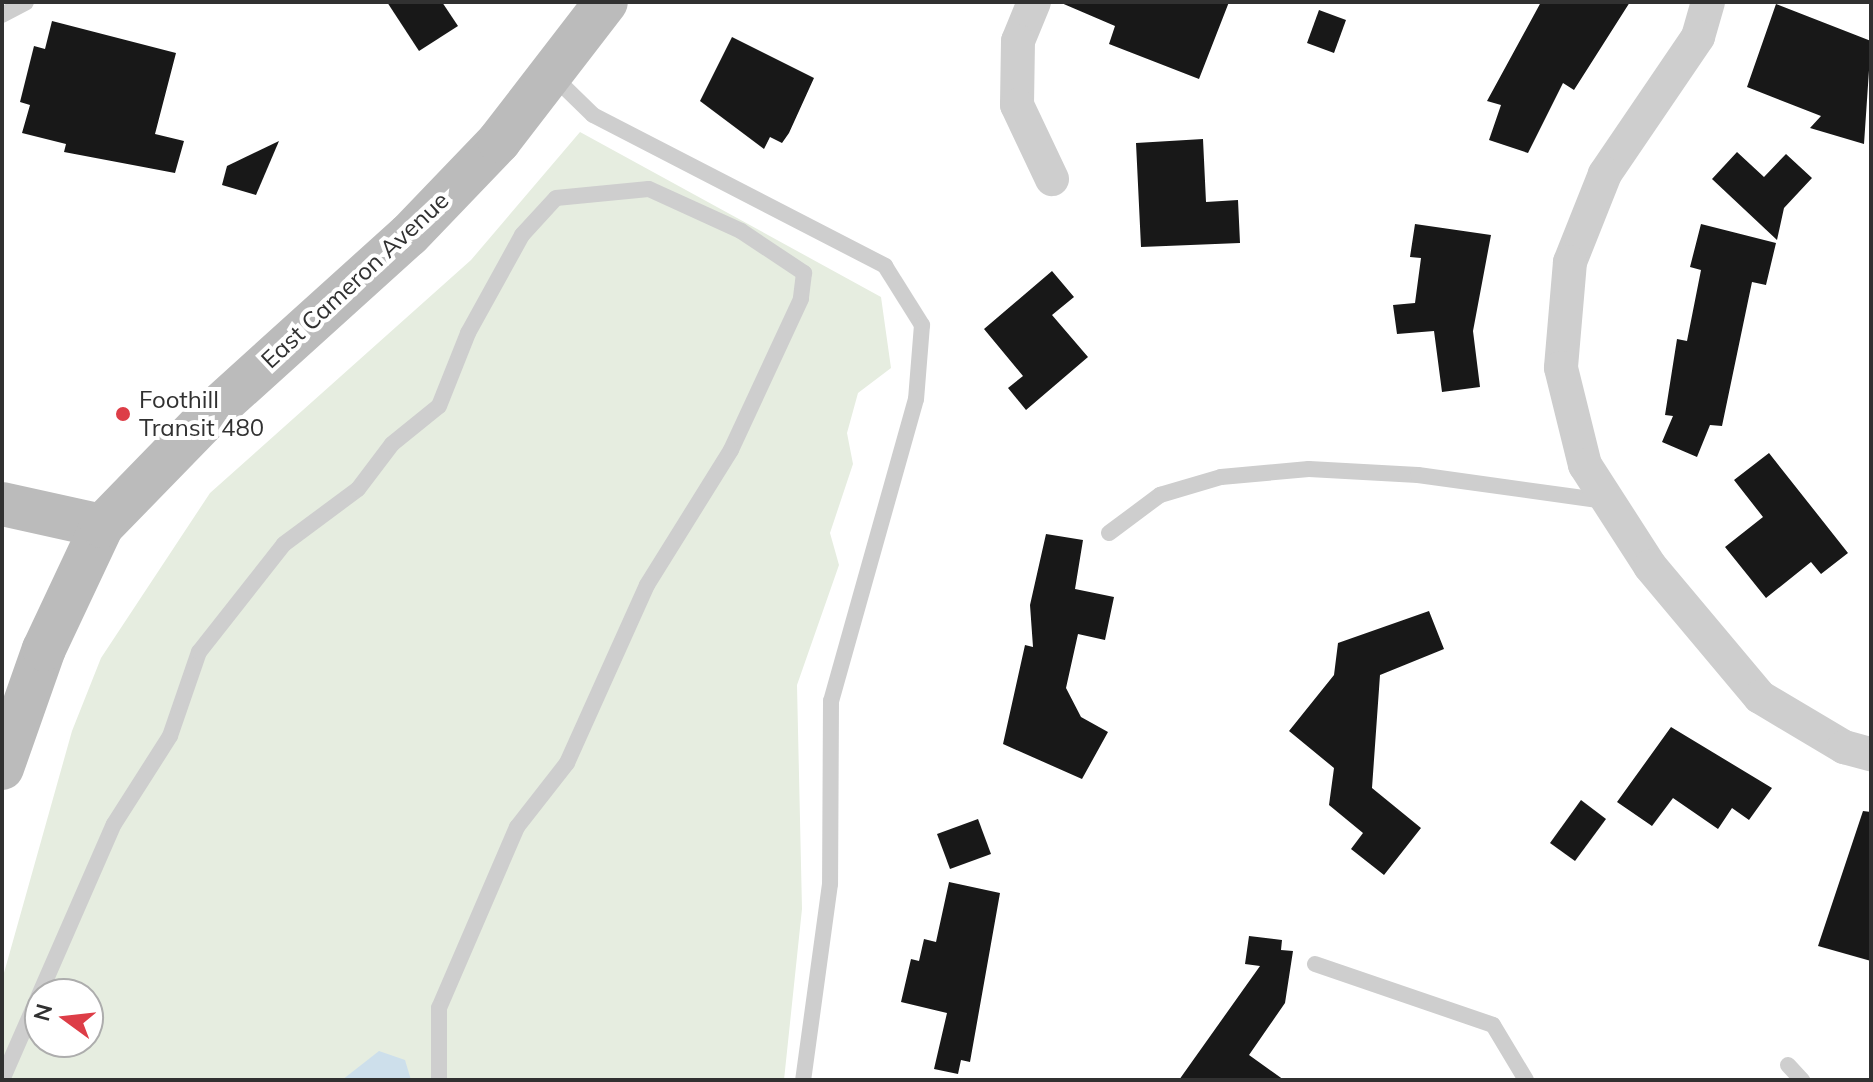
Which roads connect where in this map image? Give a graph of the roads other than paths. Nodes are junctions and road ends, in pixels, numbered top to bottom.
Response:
1 (26, 2) edge
2 (606, 2) edge
3 (1034, 2) edge
4 (1708, 2) edge
5 (2, 15) edge
6 (552, 75) junction
7 (1052, 179) dead end
8 (1608, 501) junction
9 (2, 504) edge
10 (102, 526) junction
11 (1109, 533) dead end
12 (1871, 754) edge
13 (2, 768) edge
14 (1315, 964) dead end
15 (1788, 1065) dead end
16 (2, 1080) edge
17 (439, 1080) edge
18 (803, 1080) edge
19 (1526, 1080) edge
20 (1802, 1080) edge

1 - 5 lane
2 - 6 main road, East Cameron Avenue
3 - 7 street
4 - 8 street
6 - 10 main road, East Cameron Avenue
6 - 18 lane
8 - 11 lane
8 - 12 street
9 - 10 main road
10 - 13 main road, East Cameron Avenue
14 - 19 lane
15 - 20 lane
16 - 17 lane

